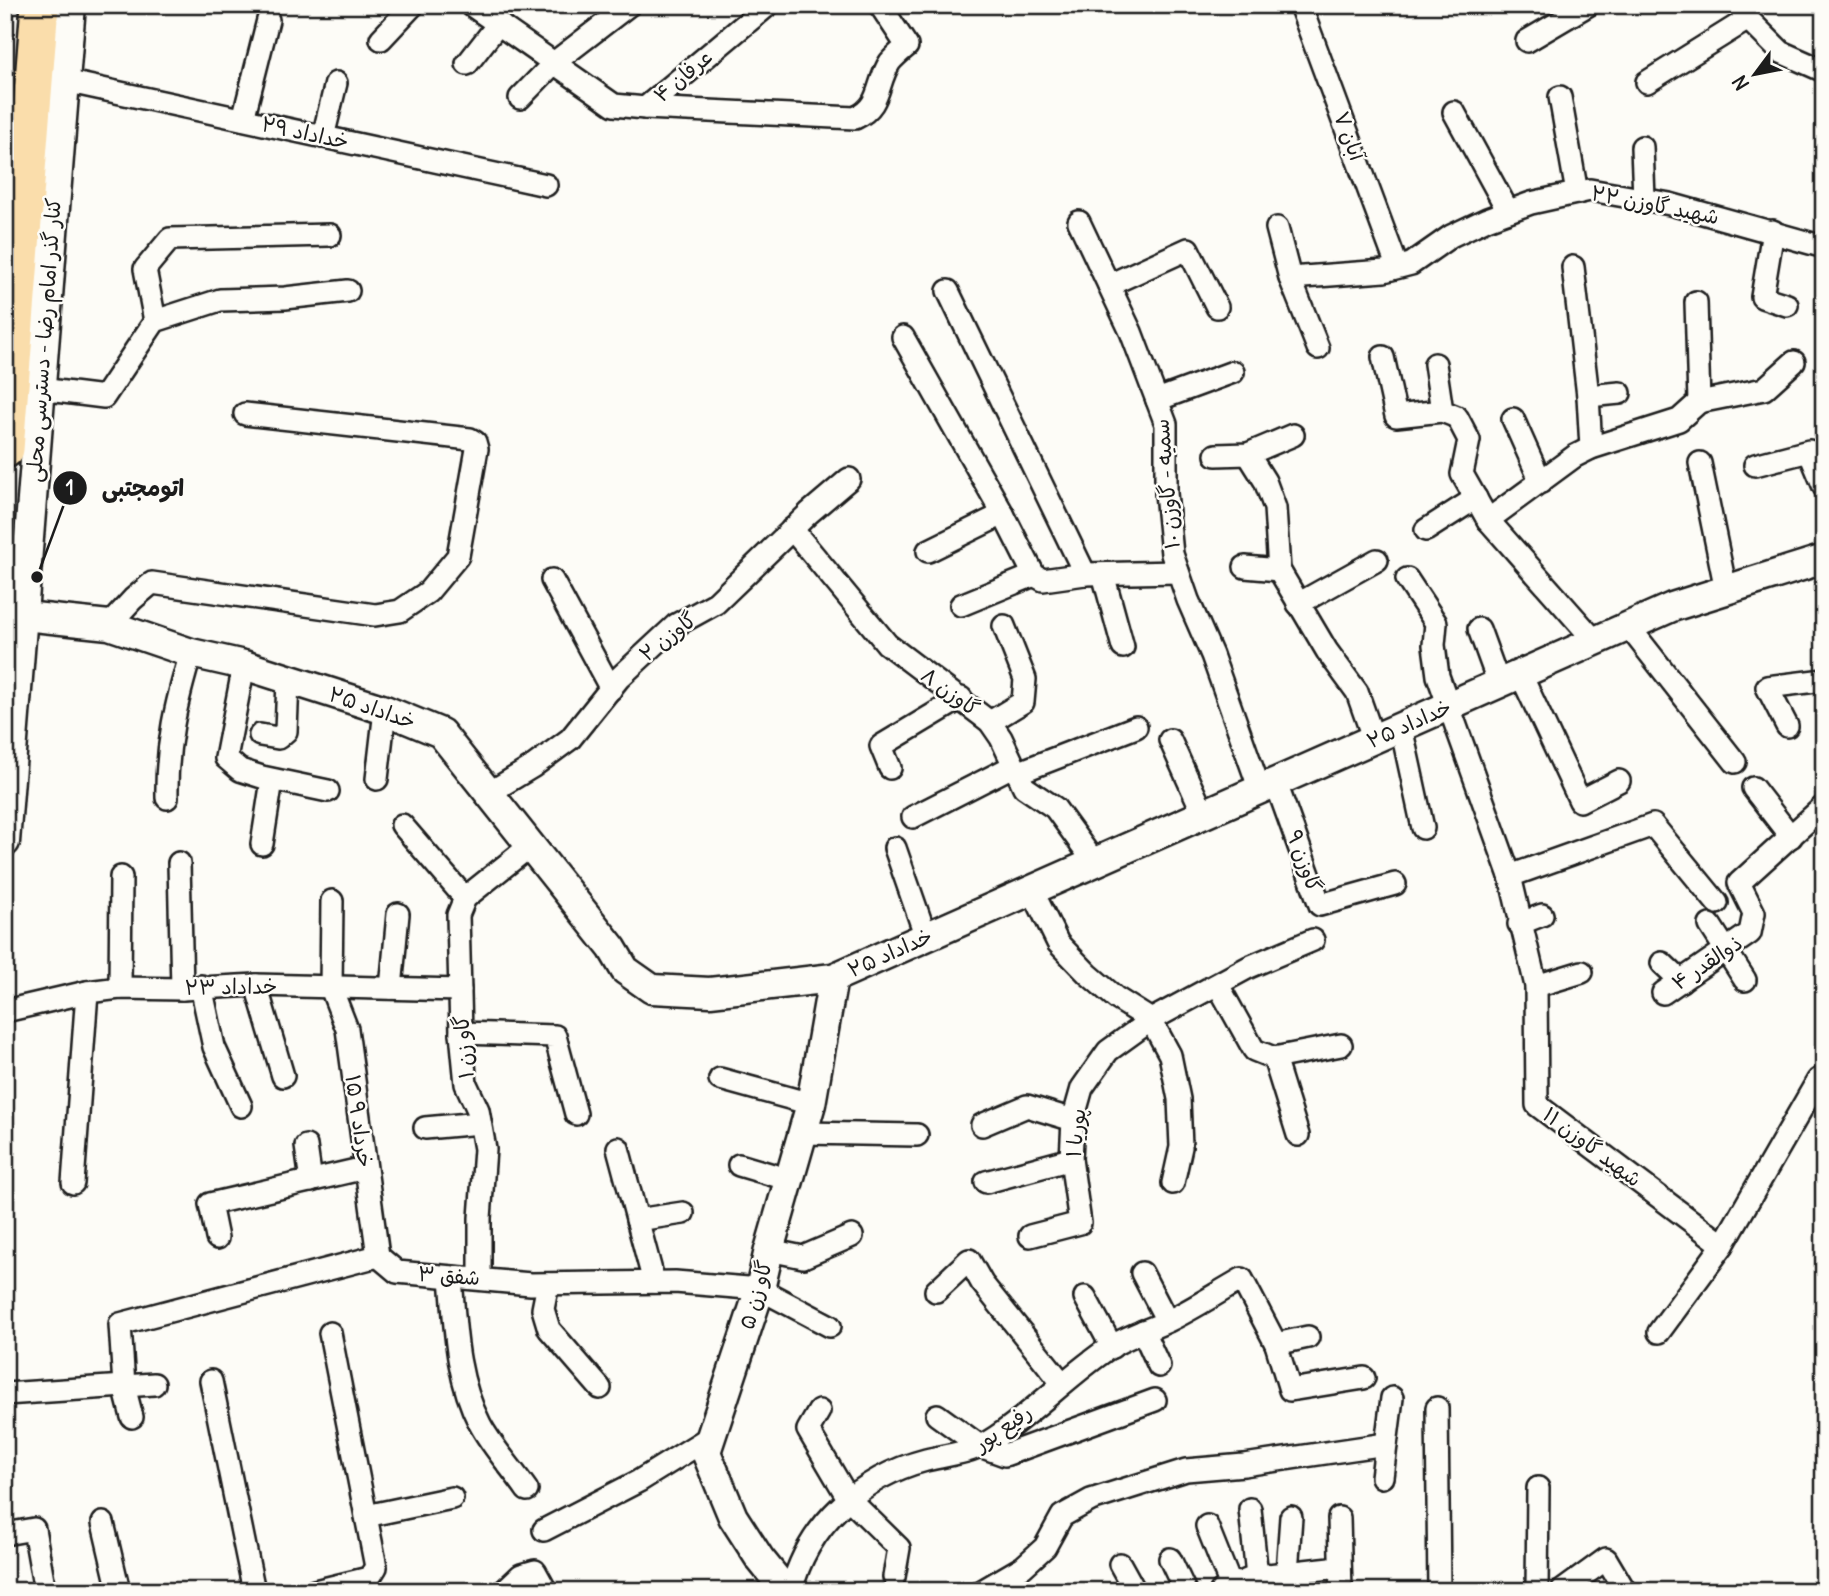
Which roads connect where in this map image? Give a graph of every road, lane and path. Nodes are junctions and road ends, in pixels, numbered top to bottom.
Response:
1 (40, 5) edge
2 (71, 5) edge
3 (413, 5) edge
4 (471, 5) edge
5 (629, 5) edge
6 (768, 5) edge
7 (880, 5) edge
8 (1300, 5) edge
9 (1588, 5) edge
10 (1743, 12) edge
11 (268, 20) dead end
12 (499, 23) junction
13 (381, 39) dead end
14 (1527, 41) dead end
15 (555, 62) junction
16 (467, 64) dead end
17 (1824, 71) edge
18 (65, 81) junction
19 (1647, 82) dead end
20 (336, 83) dead end
21 (1560, 97) dead end
22 (520, 98) dead end
23 (645, 108) junction
24 (1454, 112) dead end
25 (243, 120) junction
26 (323, 137) junction
27 (1642, 146) dead end
28 (26, 185) junction
29 (546, 185) dead end
30 (1577, 192) junction
31 (1644, 199) junction
32 (1507, 211) junction
33 (1079, 222) dead end
34 (1276, 228) dead end
35 (1773, 231) junction
36 (330, 235) dead end
37 (1824, 247) edge
38 (1397, 266) junction
39 (1573, 267) dead end
40 (50, 271) junction
41 (1290, 278) junction
42 (1109, 285) junction
43 (348, 291) dead end
44 (948, 291) dead end
45 (1696, 302) dead end
46 (1787, 305) dead end
47 (1217, 307) dead end
48 (155, 321) junction
49 (903, 337) dead end
50 (1318, 348) dead end
51 (1383, 357) dead end
52 (1794, 362) dead end
53 (1435, 364) dead end
54 (1233, 372) dead end
55 (40, 389) junction
56 (1620, 393) dead end
57 (1588, 396) junction
58 (1157, 400) junction
59 (1699, 402) junction
60 (1442, 411) junction
61 (245, 414) dead end
62 (1513, 419) dead end
63 (1293, 435) dead end
64 (1591, 448) junction
65 (5, 449) edge
66 (1248, 454) junction
67 (1216, 455) dead end
68 (1700, 463) dead end
69 (1755, 465) dead end
70 (849, 479) dead end
71 (1541, 482) junction
72 (1824, 487) edge
73 (1476, 498) junction
74 (1003, 514) junction
75 (1488, 520) junction
76 (792, 529) junction
77 (1426, 530) dead end
78 (929, 551) dead end
79 (1824, 559) edge
80 (1377, 560) dead end
81 (1245, 567) dead end
82 (1279, 570) junction
83 (1178, 572) junction
84 (1094, 574) junction
85 (1034, 575) junction
86 (1408, 579) dead end
87 (552, 580) dead end
88 (1726, 590) junction
89 (1298, 604) junction
90 (961, 605) dead end
91 (14, 614) edge
92 (109, 625) junction
93 (1004, 626) dead end
94 (1629, 627) junction
95 (1479, 629) dead end
96 (1595, 641) junction
97 (1123, 646) dead end
98 (191, 653) junction
99 (244, 665) junction
100 (1510, 680) junction
101 (1824, 680) edge
102 (288, 681) junction
103 (611, 689) junction
104 (961, 698) junction
105 (1448, 706) junction
106 (385, 710) junction
107 (990, 722) junction
108 (1787, 726) dead end
109 (1136, 727) dead end
110 (1401, 727) junction
111 (260, 735) dead end
112 (1170, 740) dead end
113 (1374, 740) junction
114 (1735, 762) dead end
115 (890, 768) dead end
116 (1015, 770) junction
117 (377, 779) dead end
118 (272, 780) junction
119 (1619, 781) dead end
120 (1268, 786) junction
121 (1753, 788) dead end
122 (328, 791) dead end
123 (488, 793) junction
124 (167, 798) dead end
125 (1824, 806) edge
126 (1204, 815) junction
127 (912, 817) dead end
128 (402, 825) dead end
129 (1423, 828) dead end
130 (1791, 837) junction
131 (5, 842) edge
132 (262, 844) dead end
133 (530, 846) junction
134 (895, 848) dead end
135 (179, 863) dead end
136 (1095, 863) junction
137 (1510, 876) junction
138 (121, 877) dead end
139 (1395, 884) dead end
140 (1032, 890) junction
141 (465, 898) junction
142 (332, 901) dead end
143 (1717, 903) dead end
144 (398, 914) dead end
145 (1542, 915) dead end
146 (1519, 924) junction
147 (1710, 925) dead end
148 (926, 937) junction
149 (1313, 940) dead end
150 (1726, 950) junction
151 (1662, 963) dead end
152 (1582, 972) dead end
153 (833, 978) junction
154 (1745, 980) dead end
155 (256, 985) junction
156 (1218, 985) junction
157 (1536, 986) junction
158 (120, 988) junction
159 (191, 988) junction
160 (331, 988) junction
161 (391, 988) junction
162 (460, 990) junction
163 (87, 992) junction
164 (5, 1011) edge
165 (1151, 1020) junction
166 (461, 1033) junction
167 (1341, 1045) dead end
168 (1274, 1058) junction
169 (283, 1076) dead end
170 (1824, 1077) edge
171 (720, 1079) dead end
172 (811, 1104) junction
173 (241, 1106) dead end
174 (576, 1114) dead end
175 (1073, 1120) junction
176 (480, 1123) junction
177 (982, 1125) dead end
178 (425, 1128) dead end
179 (803, 1133) junction
180 (917, 1135) dead end
181 (1298, 1135) dead end
182 (306, 1146) dead end
183 (618, 1148) dead end
184 (1071, 1159) junction
185 (739, 1165) dead end
186 (365, 1168) junction
187 (790, 1180) junction
188 (311, 1181) junction
189 (986, 1182) dead end
190 (74, 1183) dead end
191 (1173, 1183) dead end
192 (683, 1213) dead end
193 (637, 1220) junction
194 (852, 1236) dead end
195 (1030, 1236) dead end
196 (217, 1238) dead end
197 (1723, 1245) junction
198 (769, 1251) junction
199 (378, 1256) junction
200 (1142, 1273) dead end
201 (451, 1277) junction
202 (480, 1278) junction
203 (654, 1282) junction
204 (548, 1284) junction
205 (760, 1289) junction
206 (936, 1291) dead end
207 (1085, 1297) dead end
208 (1167, 1321) junction
209 (831, 1326) dead end
210 (1143, 1331) junction
211 (1659, 1332) dead end
212 (330, 1333) dead end
213 (1308, 1336) dead end
214 (1276, 1345) junction
215 (1112, 1347) junction
216 (1159, 1366) dead end
217 (1364, 1378) dead end
218 (211, 1381) dead end
219 (1062, 1383) junction
220 (154, 1384) dead end
221 (124, 1386) junction
222 (600, 1388) dead end
223 (5, 1394) edge
224 (1392, 1398) dead end
225 (1154, 1400) dead end
226 (1437, 1408) dead end
227 (819, 1411) dead end
228 (937, 1415) dead end
229 (132, 1417) dead end
230 (710, 1437) junction
231 (1386, 1444) junction
232 (980, 1446) junction
233 (1382, 1477) dead end
234 (1538, 1488) dead end
235 (527, 1490) dead end
236 (452, 1498) dead end
237 (848, 1498) junction
238 (1250, 1508) dead end
239 (366, 1516) junction
240 (1291, 1517) dead end
241 (1339, 1518) dead end
242 (103, 1523) dead end
243 (1207, 1526) dead end
244 (544, 1530) dead end
245 (5, 1534) edge
246 (1170, 1559) dead end
247 (1121, 1563) dead end
248 (1340, 1567) junction
249 (1287, 1572) junction
250 (1257, 1576) junction
251 (894, 1577) dead end
252 (1226, 1588) edge
253 (44, 1591) edge
254 (119, 1591) edge
255 (254, 1591) edge
256 (315, 1591) edge
257 (504, 1591) edge
258 (546, 1591) edge
259 (786, 1591) edge
260 (791, 1591) edge
261 (982, 1591) edge
262 (1135, 1591) edge
263 (1185, 1591) edge
264 (1341, 1591) edge
265 (1439, 1591) edge
266 (1537, 1591) edge
267 (1562, 1591) edge
268 (1625, 1591) edge

1 - 28 highway
2 - 18 street, کنار گذر امام رضا - دسترسی محلی
3 - 13 street
4 - 12 street, عرفان ۴
5 - 15 street
6 - 23 street, عرفان ۴
7 - 23 street
8 - 38 street, آبان ۷
9 - 14 street
10 - 17 street
10 - 19 street
11 - 25 street
12 - 15 street, عرفان ۴
12 - 16 street
15 - 22 street
15 - 23 street, عرفان ۴
18 - 25 street, خداداد ۲۹
18 - 40 street, کنار گذر امام رضا - دسترسی محلی
20 - 26 street
21 - 30 street
24 - 32 street
25 - 26 street, خداداد ۲۹
26 - 29 street, خداداد ۲۹
27 - 31 street
28 - 40 street
28 - 65 highway
30 - 31 street, شهید گاوزن ۲۲
30 - 32 street, شهید گاوزن ۲۲
31 - 35 street, شهید گاوزن ۲۲
32 - 38 street, شهید گاوزن ۲۲
33 - 42 street, سمیه - گاوزن ۱۰
34 - 41 street
35 - 37 street, شهید گاوزن ۲۲
35 - 46 street
36 - 48 street
38 - 41 street, شهید گاوزن ۲۲
39 - 57 street
40 - 55 street, کنار گذر امام رضا - دسترسی محلی
41 - 50 street
42 - 47 street
42 - 58 street, سمیه - گاوزن ۱۰
43 - 48 street
44 - 84 street
45 - 59 street
48 - 55 street
49 - 74 street
51 - 60 street
52 - 59 street
53 - 60 street
54 - 58 street
55 - 91 street, کنار گذر امام رضا - دسترسی محلی
56 - 57 street
57 - 64 street
58 - 83 street, سمیه - گاوزن ۱۰
59 - 64 street
60 - 73 street
61 - 92 street
62 - 71 street
63 - 66 street
64 - 71 street
66 - 67 street
66 - 82 street
68 - 88 street
69 - 72 street
70 - 76 street, گاوزن ۲
71 - 75 street
73 - 75 street
73 - 77 street
74 - 78 street
74 - 85 street
75 - 96 street
76 - 103 street, گاوزن ۲
76 - 104 street, گاوزن ۸
79 - 88 street, خداداد ۲۵
80 - 89 street
81 - 82 street
82 - 89 street
83 - 84 street
83 - 120 street, سمیه - گاوزن ۱۰
84 - 85 street
84 - 97 street
85 - 90 street
86 - 105 street, شهید گاوزن ۱۱
87 - 103 street
88 - 94 street, خداداد ۲۵
89 - 113 street
91 - 92 street, خداداد ۲۵
91 - 131 street, کنار گذر امام رضا - دسترسی محلی
92 - 98 street, خداداد ۲۵
93 - 107 street
94 - 96 street, خداداد ۲۵
94 - 114 street
95 - 100 street
96 - 100 street, خداداد ۲۵
98 - 99 street, خداداد ۲۵
98 - 124 street
99 - 102 street, خداداد ۲۵
99 - 118 street
100 - 105 street, خداداد ۲۵
100 - 119 street
101 - 108 street
102 - 106 street, خداداد ۲۵
102 - 111 street
103 - 123 street, گاوزن ۲
104 - 107 street, گاوزن ۸
104 - 115 street
105 - 110 street, خداداد ۲۵
105 - 137 street, شهید گاوزن ۱۱
106 - 117 street
106 - 123 street, خداداد ۲۵
107 - 116 street, گاوزن ۸
109 - 116 street
110 - 113 street, خداداد ۲۵
110 - 129 street
112 - 126 street
113 - 120 street, خداداد ۲۵
116 - 127 street
116 - 136 street, گاوزن ۸
118 - 122 street
118 - 132 street
120 - 126 street, خداداد ۲۵
120 - 139 street, گاوزن ۹
121 - 130 street
123 - 133 street, خداداد ۲۵
125 - 130 street, ذوالقدر ۴
126 - 136 street, خداداد ۲۵
128 - 141 street
130 - 150 street, ذوالقدر ۴
133 - 141 street
133 - 153 street, خداداد ۲۵
134 - 148 street
135 - 159 street
136 - 140 street, خداداد ۲۵
137 - 143 street
137 - 146 street, شهید گاوزن ۱۱
138 - 158 street
140 - 148 street, خداداد ۲۵
140 - 165 street
141 - 162 street, گاو زن ۱
142 - 160 street
144 - 161 street
145 - 146 street
146 - 157 street, شهید گاوزن ۱۱
147 - 150 street
148 - 153 street, خداداد ۲۵
149 - 156 street, پوریا ۱
150 - 151 street, ذوالقدر ۴
150 - 154 street
152 - 157 street
153 - 172 street, گاو زن ۵
155 - 159 street, خداداد ۲۳
155 - 160 street, خداداد ۲۳
155 - 169 street
156 - 165 street, پوریا ۱
156 - 168 street
157 - 197 street, شهید گاوزن ۱۱
158 - 159 street, خداداد ۲۳
158 - 163 street, خداداد ۲۳
159 - 173 street
160 - 161 street, خداداد ۲۳
160 - 186 street, ۱۵ خرداد ۹
161 - 162 street, خداداد ۲۳
162 - 166 street, گاو زن ۱
163 - 164 street, خداداد ۲۳
163 - 190 street
165 - 175 street, پوریا ۱
165 - 191 street
166 - 174 street
166 - 176 street, گاو زن ۱
167 - 168 street
168 - 181 street
170 - 197 street
171 - 172 street
172 - 179 street, گاو زن ۵
175 - 177 street
175 - 184 street, پوریا ۱
176 - 178 street
176 - 202 street, گاو زن ۱
179 - 180 street
179 - 187 street, گاو زن ۵
182 - 188 street
183 - 193 street
184 - 189 street
184 - 195 street, پوریا ۱
185 - 187 street
186 - 188 street
186 - 199 street, ۱۵ خرداد ۹
187 - 198 street, گاو زن ۵
188 - 196 street
192 - 193 street
193 - 203 street
194 - 198 street
197 - 211 street
198 - 205 street, گاو زن ۵
199 - 201 street, شفق ۳
199 - 221 street
200 - 208 street
201 - 202 street, شفق ۳
201 - 235 street
202 - 204 street, شفق ۳
203 - 204 street, شفق ۳
203 - 205 street, شفق ۳
204 - 222 street
205 - 209 street
205 - 230 street, گاو زن ۵
206 - 219 street
207 - 215 street
208 - 210 street, رفیع پور
208 - 214 street, رفیع پور
210 - 215 street, رفیع پور
210 - 216 street
212 - 239 street
213 - 214 street
214 - 217 street
215 - 219 street, رفیع پور
218 - 255 street
219 - 232 street, رفیع پور
220 - 221 street
221 - 223 street
221 - 229 street
224 - 231 street
225 - 232 street
226 - 265 street
227 - 237 street
228 - 232 street
230 - 244 street
230 - 259 street, گاو زن ۵
231 - 233 street
231 - 261 street
232 - 237 street, رفیع پور
234 - 266 street
236 - 239 street
237 - 251 street
237 - 260 street, رفیع پور
238 - 250 street
239 - 256 street
240 - 249 street
241 - 248 street
242 - 254 street
243 - 252 street
245 - 253 street
246 - 263 street
247 - 262 street
248 - 249 street
248 - 264 street
249 - 250 street
250 - 252 street
257 - 258 street
267 - 268 street

